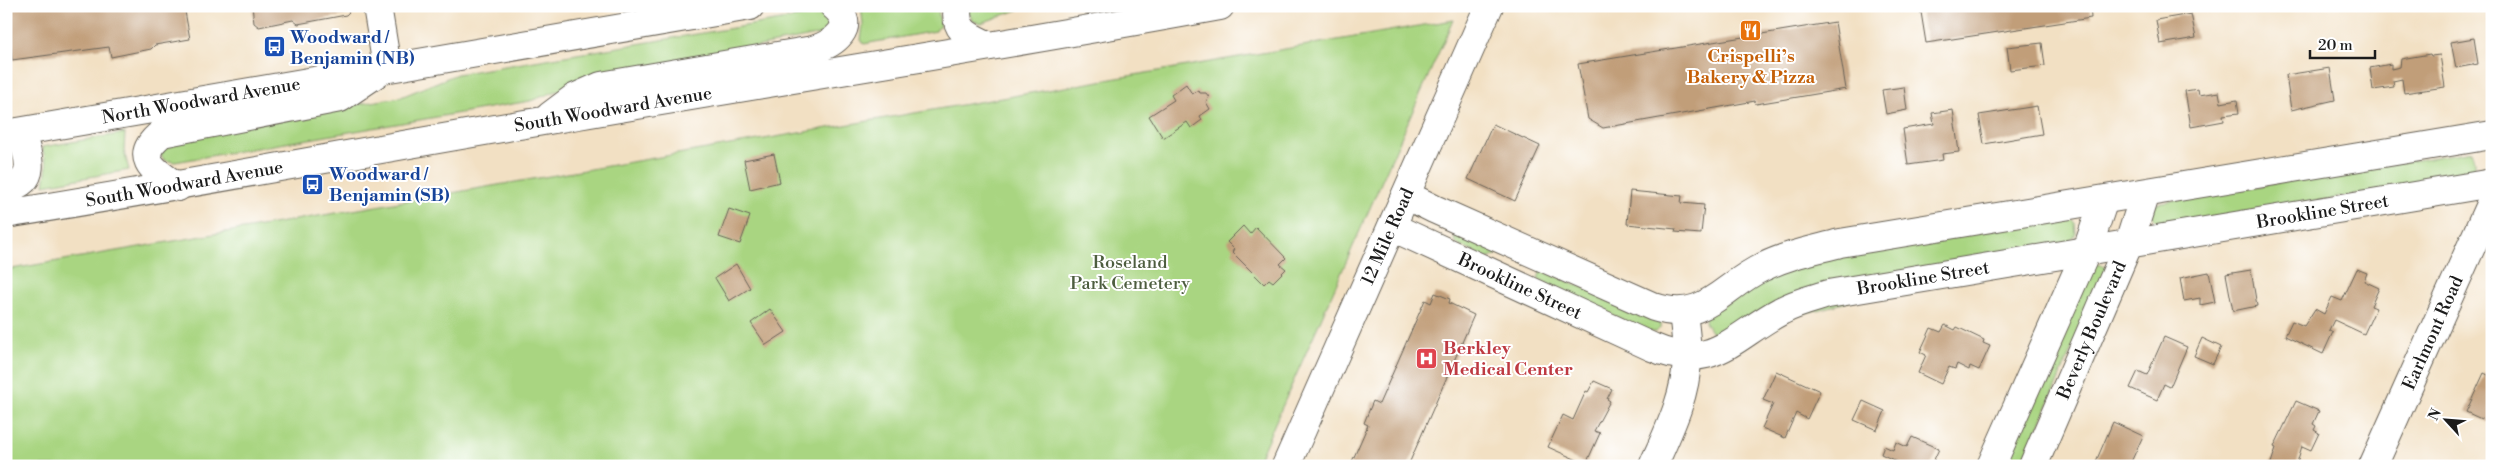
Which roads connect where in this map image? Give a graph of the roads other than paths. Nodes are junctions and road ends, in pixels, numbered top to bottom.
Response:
1 (377, 6) edge
2 (750, 6) edge
3 (834, 6) edge
4 (958, 6) edge
5 (1220, 6) edge
6 (1490, 6) edge
7 (989, 46) junction
8 (387, 67) junction
9 (542, 121) junction
10 (13, 133) edge
11 (2492, 134) edge
12 (2492, 183) edge
13 (178, 186) junction
14 (6, 188) edge
15 (2146, 193) junction
16 (1406, 194) junction
17 (2104, 200) junction
18 (2492, 200) edge
19 (6, 214) edge
20 (1392, 227) junction
21 (2129, 243) junction
22 (2087, 250) junction
23 (1683, 313) junction
24 (1687, 357) junction
25 (1286, 466) edge
26 (1653, 466) edge
27 (1991, 466) edge
28 (2033, 466) edge
29 (2373, 466) edge

1 - 8 street
2 - 8 street, North Woodward Avenue
3 - 9 street
4 - 7 street
5 - 7 street, South Woodward Avenue
6 - 16 street, 12 Mile Road
7 - 9 street, South Woodward Avenue
8 - 10 street, North Woodward Avenue
8 - 13 street
9 - 13 street, South Woodward Avenue
10 - 14 street
11 - 15 street
12 - 21 street, Brookline Street
13 - 19 street, South Woodward Avenue
15 - 17 street
15 - 21 street, Beverly Boulevard
16 - 20 street, 12 Mile Road
16 - 23 street, Brookline Street
17 - 22 street, Beverly Boulevard
17 - 23 street
18 - 29 street, Earlmont Road
20 - 24 street, Brookline Street
20 - 25 street, 12 Mile Road
21 - 22 street, Brookline Street
21 - 28 street, Beverly Boulevard
22 - 24 street, Brookline Street
22 - 27 street, Beverly Boulevard
23 - 24 street
24 - 26 street

